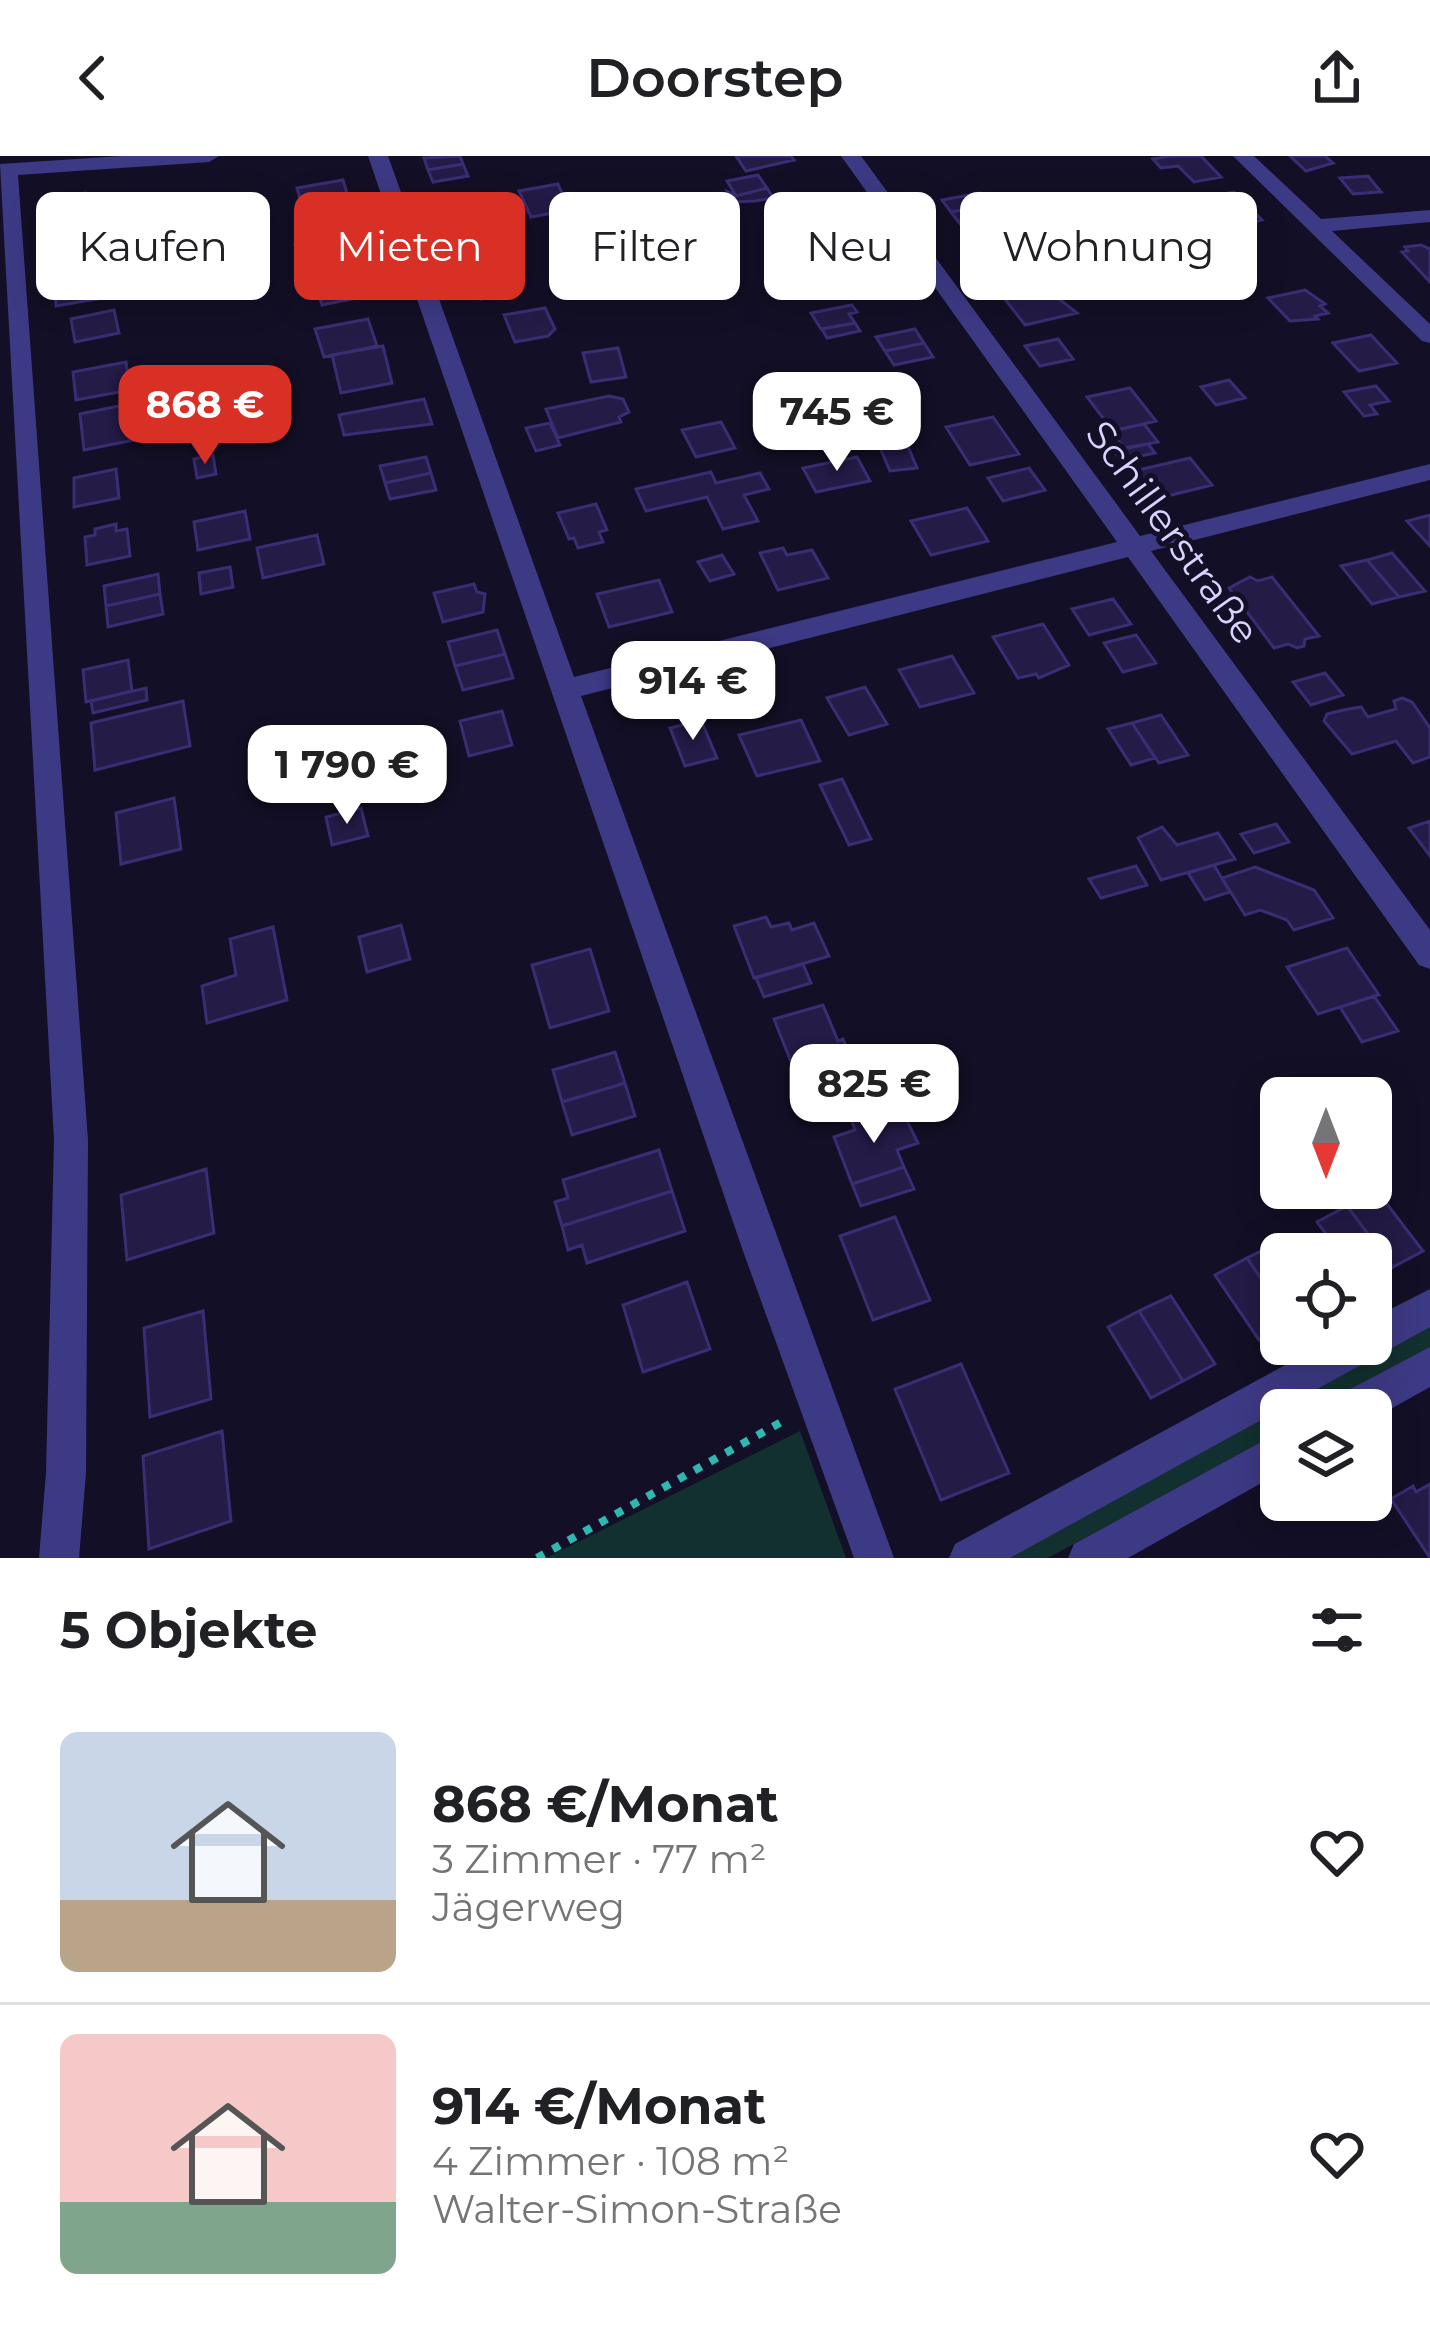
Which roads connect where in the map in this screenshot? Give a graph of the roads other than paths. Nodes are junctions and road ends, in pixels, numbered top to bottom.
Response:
1 (199, 156) edge
2 (209, 156) edge
3 (378, 156) edge
4 (851, 156) edge
5 (1243, 156) edge
6 (4, 170) edge
7 (1430, 216) edge
8 (1316, 226) junction
9 (1430, 336) edge
10 (1430, 472) edge
11 (1134, 545) junction
12 (564, 690) junction
13 (1430, 955) edge
14 (1430, 1307) edge
15 (1392, 1328) edge
16 (1323, 1365) edge
17 (1430, 1366) edge
18 (1389, 1389) edge
19 (1260, 1462) edge
20 (58, 1558) edge
21 (874, 1558) edge
22 (969, 1558) edge
23 (1088, 1558) edge

1 - 2 street
1 - 6 street
3 - 12 street
4 - 11 street, Schillerstraße
5 - 8 street
6 - 20 street
7 - 8 street
8 - 9 street
10 - 11 street
11 - 12 street
11 - 13 street, Schillerstraße
12 - 21 street
14 - 15 street
16 - 22 street
17 - 18 street
19 - 23 street

